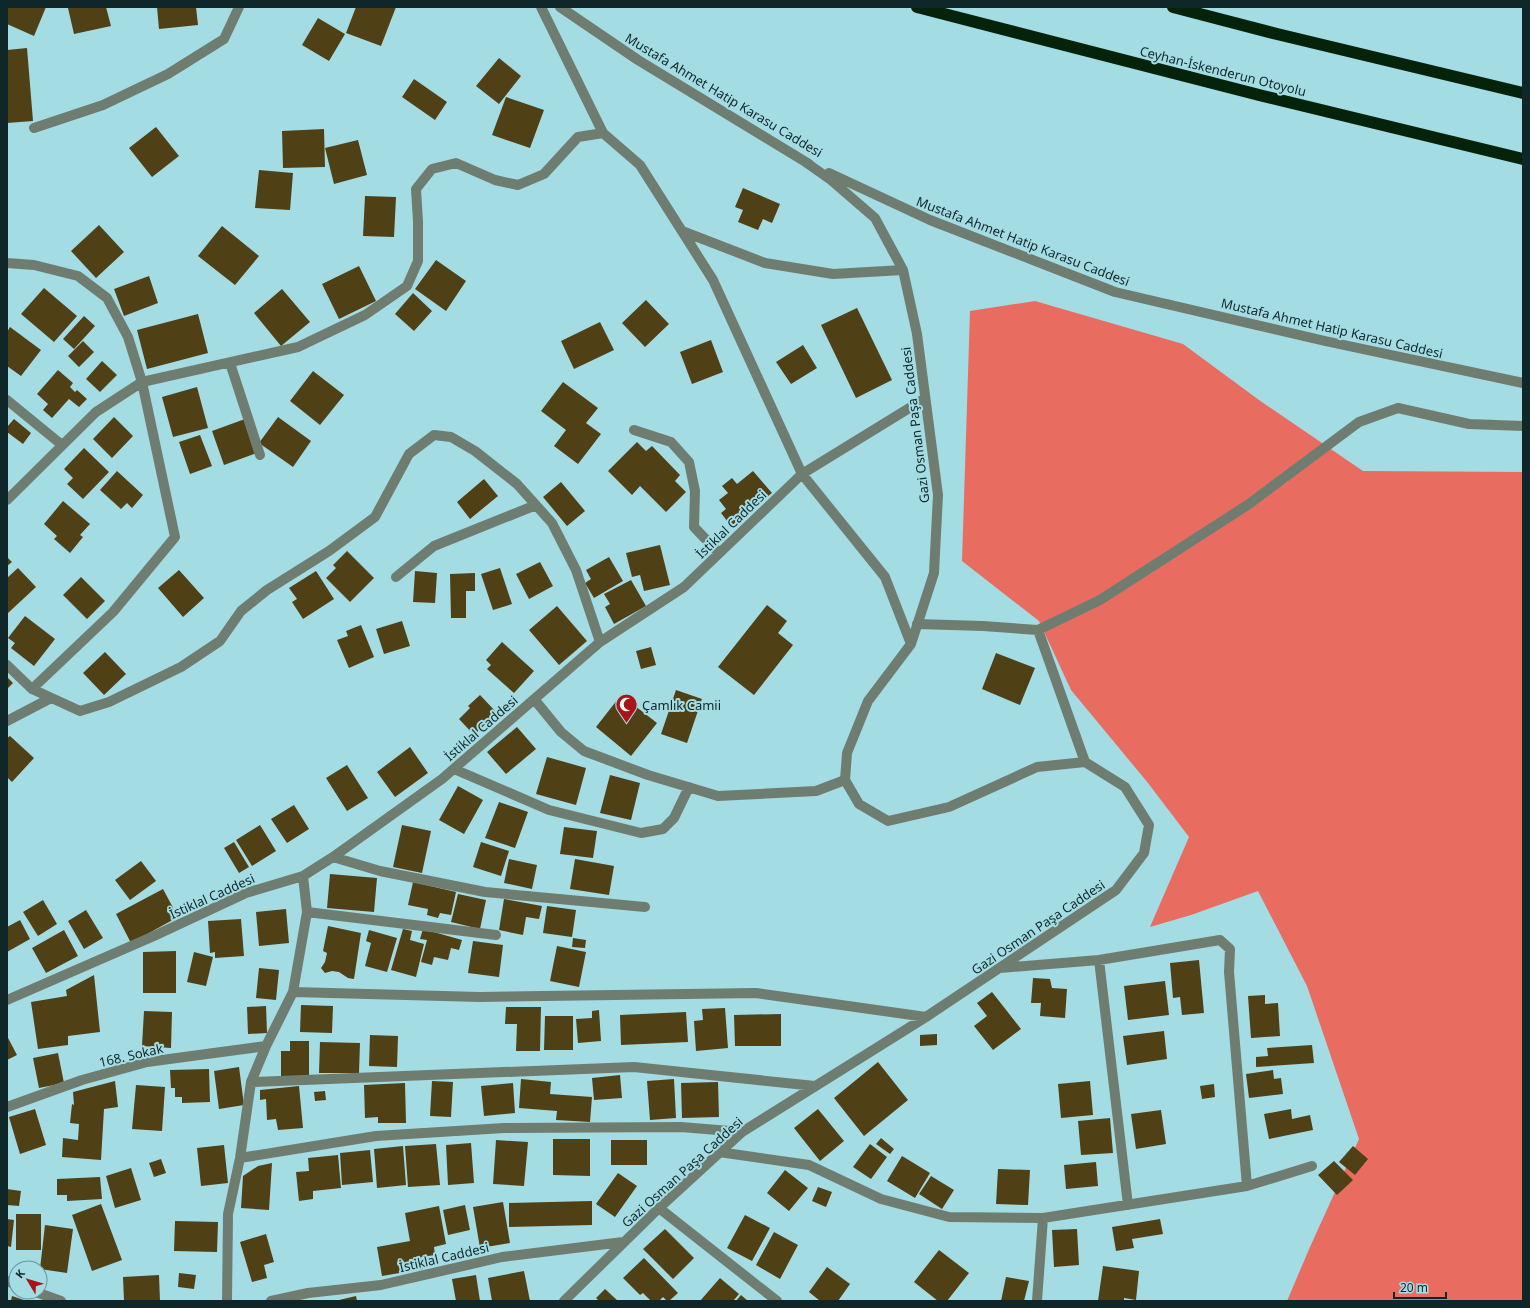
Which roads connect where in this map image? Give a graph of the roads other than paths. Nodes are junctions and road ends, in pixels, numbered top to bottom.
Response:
1 (239, 7) edge
2 (541, 7) edge
3 (560, 7) edge
4 (917, 7) edge
5 (1173, 7) edge
6 (1523, 93) edge
7 (34, 128) dead end
8 (603, 133) junction
9 (1523, 159) edge
10 (804, 161) junction
11 (682, 231) junction
12 (7, 263) edge
13 (903, 270) junction
14 (230, 363) junction
15 (142, 382) junction
16 (1523, 384) edge
17 (924, 399) junction
18 (7, 400) edge
19 (1523, 426) edge
20 (634, 430) dead end
21 (62, 445) junction
22 (260, 455) dead end
23 (802, 474) junction
24 (7, 500) edge
25 (536, 506) junction
26 (719, 554) junction
27 (396, 577) dead end
28 (917, 624) junction
29 (1038, 630) junction
30 (600, 642) junction
31 (911, 644) junction
32 (7, 666) edge
33 (32, 689) junction
34 (51, 698) junction
35 (534, 699) junction
36 (7, 721) edge
37 (1085, 762) junction
38 (454, 768) junction
39 (845, 780) junction
40 (689, 787) junction
41 (333, 857) junction
42 (303, 876) junction
43 (645, 907) dead end
44 (307, 912) junction
45 (496, 935) dead end
46 (1099, 960) junction
47 (999, 968) junction
48 (293, 992) junction
49 (7, 1000) edge
50 (926, 1017) junction
51 (266, 1046) junction
52 (251, 1082) junction
53 (815, 1086) junction
54 (7, 1108) edge
55 (742, 1132) junction
56 (719, 1152) junction
57 (240, 1158) junction
58 (1312, 1166) dead end
59 (1247, 1186) junction
60 (1128, 1205) junction
61 (659, 1208) junction
62 (1043, 1218) junction
63 (623, 1242) junction
64 (48, 1296) edge
65 (308, 1297) edge
66 (61, 1301) edge
67 (227, 1301) edge
68 (271, 1301) edge
69 (564, 1301) edge
70 (777, 1301) edge
71 (1037, 1301) edge

1 - 7 street
2 - 8 street
3 - 10 street, Mustafa Ahmet Hatip Karasu Caddesi
4 - 9 highway, Ceyhan-İskenderun Otoyolu
5 - 6 highway
8 - 11 street
8 - 14 street
10 - 13 street, Gazi Osman Paşa Caddesi
10 - 16 street, Mustafa Ahmet Hatip Karasu Caddesi
11 - 13 street
11 - 23 street
12 - 15 street
13 - 17 street, Gazi Osman Paşa Caddesi
14 - 15 street
14 - 22 street
15 - 21 street
15 - 33 street
17 - 23 street, İstiklal Caddesi
17 - 28 street, Gazi Osman Paşa Caddesi
18 - 21 street
19 - 29 street
20 - 26 street
21 - 24 street
23 - 26 street, İstiklal Caddesi
23 - 31 street
25 - 27 street
25 - 30 street
25 - 34 street
26 - 30 street, İstiklal Caddesi
28 - 29 street
28 - 31 street, Gazi Osman Paşa Caddesi
29 - 37 street
30 - 35 street, İstiklal Caddesi
31 - 39 street, Gazi Osman Paşa Caddesi
32 - 33 street
33 - 34 street
34 - 36 street
35 - 38 street, İstiklal Caddesi
35 - 40 street
37 - 39 street
37 - 47 street, Gazi Osman Paşa Caddesi
38 - 40 street
38 - 41 street, İstiklal Caddesi
39 - 40 street
41 - 42 street, İstiklal Caddesi
41 - 43 street
42 - 44 street
42 - 49 street, İstiklal Caddesi
44 - 45 street
44 - 48 street
46 - 47 street
46 - 59 street
46 - 60 street
47 - 50 street, Gazi Osman Paşa Caddesi
48 - 50 street
48 - 51 street
50 - 53 street, Gazi Osman Paşa Caddesi
51 - 52 street
51 - 54 street, 168. Sokak
52 - 53 street
52 - 57 street
53 - 55 street, Gazi Osman Paşa Caddesi
55 - 56 street, Gazi Osman Paşa Caddesi
55 - 57 street
56 - 61 street, Gazi Osman Paşa Caddesi
56 - 62 street
57 - 67 street
58 - 59 street
59 - 60 street
60 - 62 street
61 - 63 street, Gazi Osman Paşa Caddesi
61 - 70 street
62 - 71 street
63 - 65 street, İstiklal Caddesi
63 - 69 street, Gazi Osman Paşa Caddesi
64 - 66 street
65 - 68 street, İstiklal Caddesi

